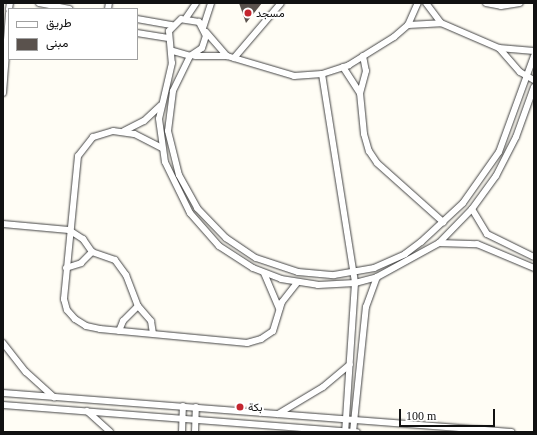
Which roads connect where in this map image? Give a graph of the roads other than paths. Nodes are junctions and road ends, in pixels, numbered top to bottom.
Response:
1 (39, 3) edge
2 (196, 3) edge
3 (211, 3) edge
4 (280, 3) edge
5 (418, 3) edge
6 (426, 3) edge
7 (486, 3) edge
8 (520, 3) edge
9 (64, 8) edge
10 (186, 18) junction
11 (138, 19) edge
12 (441, 23) junction
13 (172, 25) junction
14 (408, 25) junction
15 (204, 28) junction
16 (138, 33) edge
17 (8, 35) edge
18 (168, 38) junction
19 (499, 48) junction
20 (173, 51) junction
21 (534, 51) edge
22 (191, 56) junction
23 (363, 56) junction
24 (534, 56) edge
25 (231, 57) junction
26 (343, 67) junction
27 (322, 74) junction
28 (527, 77) junction
29 (534, 80) edge
30 (534, 87) edge
31 (3, 93) edge
32 (360, 93) junction
33 (161, 105) junction
34 (124, 130) junction
35 (162, 148) junction
36 (472, 209) junction
37 (443, 222) junction
38 (3, 224) edge
39 (69, 230) junction
40 (434, 230) junction
41 (441, 242) junction
42 (92, 252) junction
43 (534, 257) edge
44 (66, 268) junction
45 (534, 268) edge
46 (264, 273) junction
47 (354, 273) junction
48 (378, 277) junction
49 (297, 282) junction
50 (355, 283) junction
51 (138, 306) junction
52 (279, 310) junction
53 (119, 331) junction
54 (153, 333) junction
55 (3, 343) edge
56 (350, 364) junction
57 (3, 393) edge
58 (54, 397) junction
59 (3, 405) edge
60 (184, 406) junction
61 (196, 408) junction
62 (87, 412) junction
63 (278, 414) junction
64 (183, 419) junction
65 (346, 419) junction
66 (196, 420) junction
67 (354, 420) junction
68 (308, 428) junction
69 (110, 432) edge
70 (182, 432) edge
71 (195, 432) edge
72 (297, 432) edge
73 (345, 432) edge
74 (353, 432) edge
75 (357, 432) edge
76 (512, 432) edge

1 - 9 street
2 - 10 street
3 - 15 street
4 - 25 street
5 - 14 street
6 - 12 street
7 - 8 street
10 - 13 street
10 - 15 street
11 - 13 street
12 - 14 street
12 - 19 street
13 - 18 street
14 - 23 street
15 - 22 street
15 - 25 street
16 - 18 street
17 - 31 street
18 - 20 street
19 - 21 street
19 - 28 street
20 - 22 street
20 - 33 street
22 - 25 street
22 - 47 street
23 - 26 street
23 - 32 street
24 - 28 street
25 - 27 street
26 - 27 street
26 - 32 street
27 - 47 street
28 - 29 street
28 - 37 street
30 - 36 street
32 - 37 street
33 - 34 street
33 - 35 street
34 - 35 street
34 - 39 street
35 - 46 street
36 - 41 street
36 - 43 street
37 - 40 street
38 - 39 street
39 - 42 street
39 - 44 street
40 - 41 street
40 - 47 street
41 - 45 street
41 - 48 street
42 - 44 street
42 - 51 street
44 - 53 street
46 - 49 street
46 - 52 street
47 - 50 street
48 - 50 street
48 - 67 street
49 - 50 street
49 - 52 street
50 - 56 street
51 - 53 street
51 - 54 street
52 - 54 street
53 - 54 street
55 - 58 street
56 - 63 street
56 - 65 street
57 - 58 street
58 - 60 street
59 - 62 street
60 - 61 street
60 - 64 street
61 - 63 street
61 - 66 street
62 - 64 street
62 - 69 street
63 - 65 street
64 - 66 street
64 - 70 street
65 - 67 street
65 - 73 street
66 - 68 street
66 - 71 street
67 - 74 street
67 - 76 street
68 - 72 street
68 - 73 street
73 - 74 street
74 - 75 street

